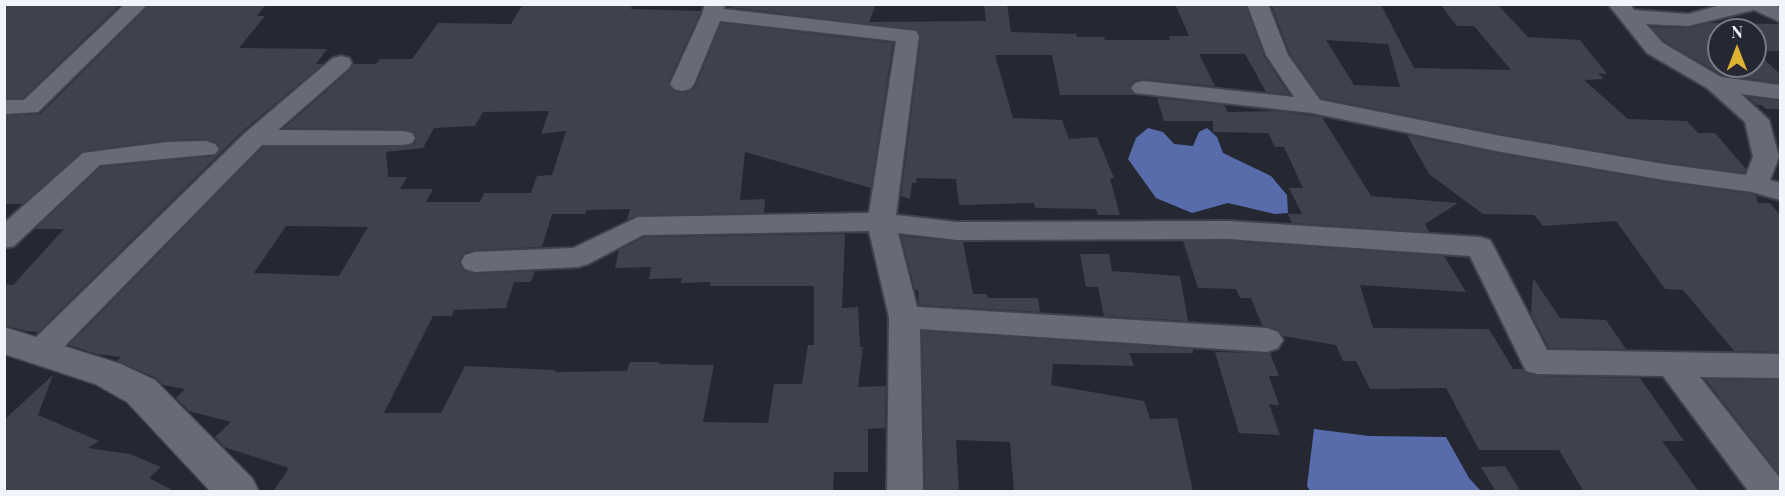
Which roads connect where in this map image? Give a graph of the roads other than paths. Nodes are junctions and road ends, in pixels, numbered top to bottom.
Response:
1 (138, 4) edge
2 (1257, 4) edge
3 (1753, 4) edge
4 (1758, 4) edge
5 (714, 9) edge
6 (1623, 10) edge
7 (1780, 16) edge
8 (340, 63) dead end
9 (1715, 83) junction
10 (682, 84) dead end
11 (1143, 88) dead end
12 (1780, 92) edge
13 (1312, 106) junction
14 (4, 107) edge
15 (255, 137) junction
16 (403, 138) dead end
17 (206, 149) dead end
18 (1755, 184) junction
19 (1780, 192) edge
20 (881, 222) junction
21 (4, 240) edge
22 (475, 262) dead end
23 (904, 316) junction
24 (4, 340) edge
25 (1267, 340) dead end
26 (41, 351) junction
27 (1672, 365) junction
28 (1780, 366) edge
29 (238, 492) edge
30 (905, 492) edge
31 (1770, 492) edge

1 - 14 street
2 - 13 street
3 - 6 street
4 - 7 street
5 - 10 street
5 - 20 street
6 - 9 street
8 - 15 street
9 - 12 street
9 - 18 street
11 - 13 street
13 - 18 street
15 - 16 street
15 - 26 street
17 - 21 street
18 - 19 street
20 - 22 street
20 - 23 street
20 - 27 street
23 - 25 street
23 - 30 street
24 - 26 street
26 - 29 street
27 - 28 street
27 - 31 street

